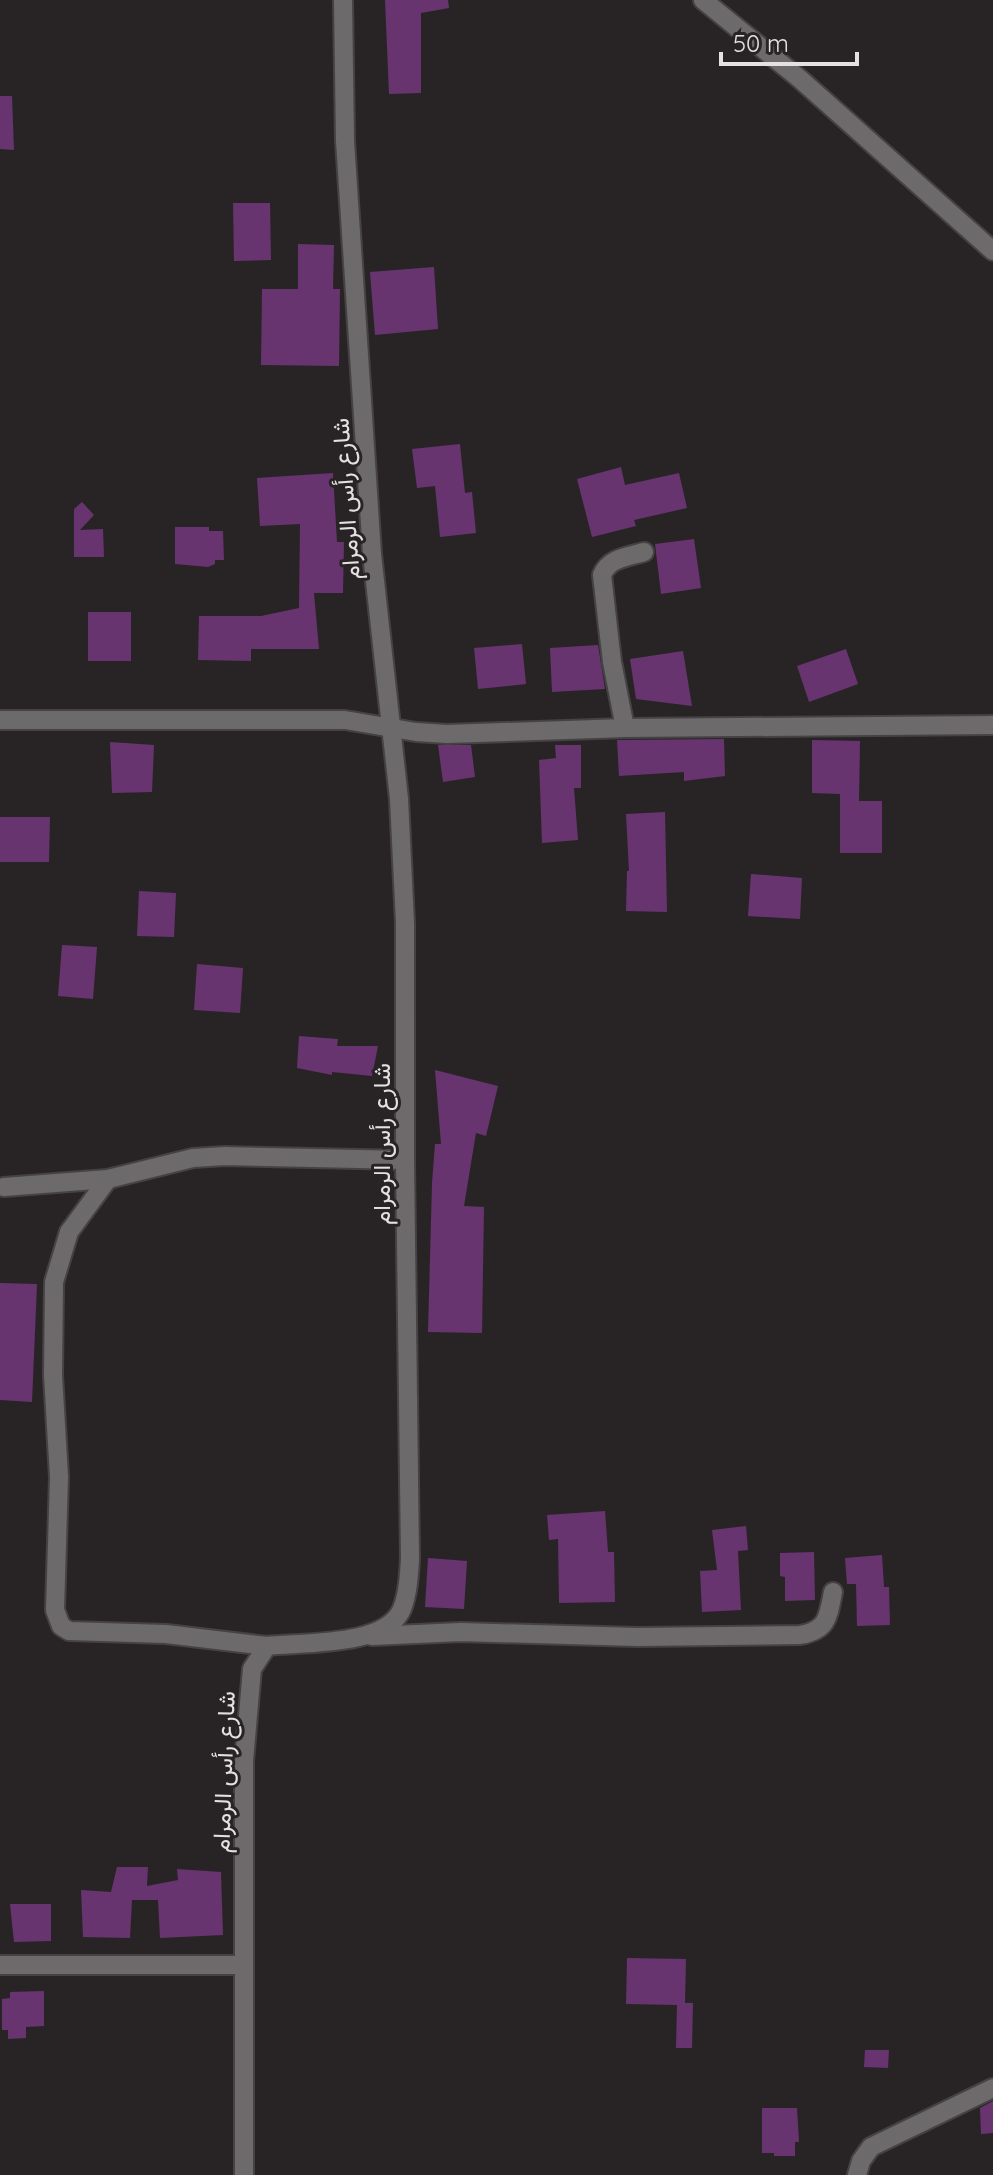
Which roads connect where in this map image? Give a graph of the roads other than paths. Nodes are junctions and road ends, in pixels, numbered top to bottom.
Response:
1 (343, 0) edge
2 (703, 0) edge
3 (993, 251) edge
4 (644, 552) dead end
5 (0, 720) edge
6 (993, 725) edge
7 (390, 728) junction
8 (625, 728) junction
9 (405, 1160) junction
10 (108, 1179) junction
11 (4, 1187) dead end
12 (833, 1592) dead end
13 (369, 1636) junction
14 (267, 1646) junction
15 (0, 1965) edge
16 (243, 1965) junction
17 (993, 2088) edge
18 (244, 2175) edge
19 (857, 2175) edge

1 - 7 street, شارع رأس الرمرام
2 - 3 street
4 - 8 street
5 - 7 street
6 - 8 street
7 - 8 street
7 - 9 street, شارع رأس الرمرام
9 - 10 street
9 - 13 street, شارع رأس الرمرام
10 - 11 street
10 - 14 street
12 - 13 street
13 - 14 street
14 - 16 street, شارع رأس الرمرام
15 - 16 street
16 - 18 street, شارع رأس الرمرام
17 - 19 street

